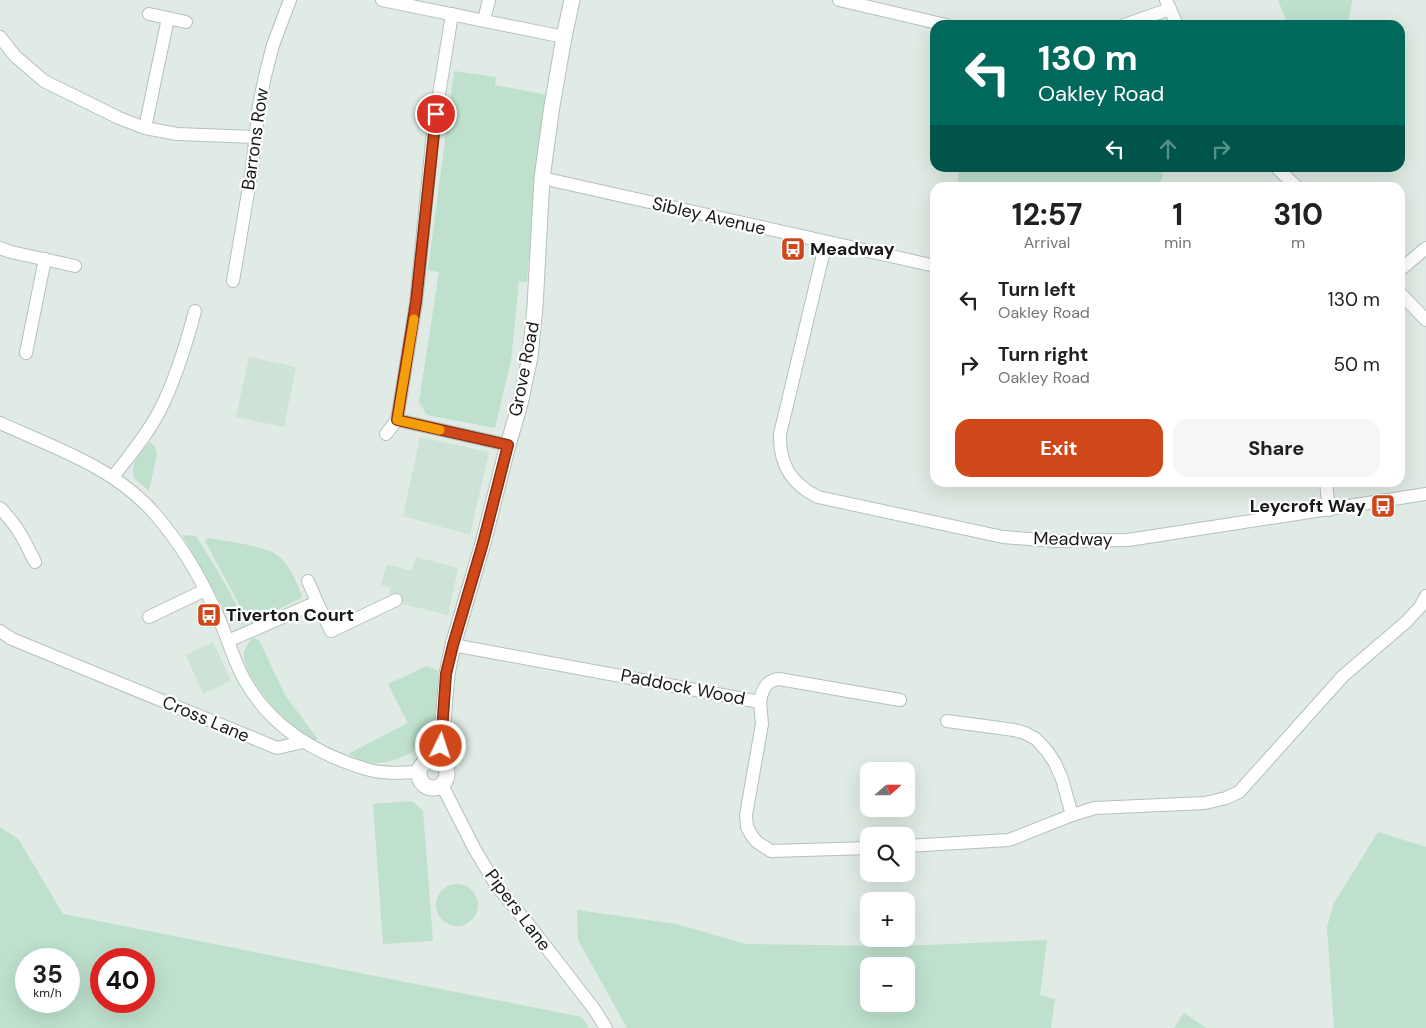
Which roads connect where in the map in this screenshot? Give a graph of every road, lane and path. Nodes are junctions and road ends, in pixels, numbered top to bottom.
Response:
1 (290, 0) edge
2 (382, 0) edge
3 (489, 0) edge
4 (572, 0) edge
5 (839, 0) edge
6 (1168, 4) edge
7 (149, 14) dead end
8 (452, 14) junction
9 (168, 18) junction
10 (484, 20) junction
11 (1134, 20) edge
12 (1175, 20) edge
13 (930, 21) edge
14 (186, 22) dead end
15 (564, 36) junction
16 (0, 37) edge
17 (145, 128) junction
18 (256, 137) junction
19 (1281, 172) edge
20 (542, 178) junction
21 (1292, 182) edge
22 (826, 242) junction
23 (0, 248) edge
24 (1426, 248) edge
25 (45, 260) junction
26 (930, 265) edge
27 (75, 266) dead end
28 (1405, 266) edge
29 (233, 281) dead end
30 (1405, 298) edge
31 (195, 311) dead end
32 (1426, 320) edge
33 (26, 353) dead end
34 (397, 420) junction
35 (1, 425) edge
36 (386, 434) dead end
37 (508, 445) junction
38 (113, 477) junction
39 (1327, 487) edge
40 (1426, 494) edge
41 (0, 508) edge
42 (1329, 510) junction
43 (35, 562) dead end
44 (308, 581) dead end
45 (205, 590) junction
46 (1426, 596) edge
47 (396, 600) dead end
48 (317, 602) junction
49 (149, 617) dead end
50 (0, 631) edge
51 (228, 641) junction
52 (453, 645) junction
53 (900, 700) dead end
54 (760, 702) junction
55 (947, 721) dead end
56 (303, 742) junction
57 (438, 761) junction
58 (418, 772) junction
59 (442, 786) junction
60 (1072, 815) junction
61 (915, 846) edge
62 (860, 848) edge
63 (606, 1028) edge

1 - 18 street, Barrons Row
2 - 8 street
3 - 10 street
4 - 15 street, Grove Road
5 - 13 street
6 - 11 street
6 - 12 street
7 - 9 street
8 - 10 street
8 - 34 street
9 - 14 street
9 - 17 street
10 - 15 street
15 - 20 street, Grove Road
16 - 17 street
17 - 18 street
18 - 29 street, Barrons Row
19 - 21 street
20 - 22 street, Sibley Avenue
20 - 37 street, Grove Road
22 - 26 street, Sibley Avenue
22 - 42 street, Meadway
23 - 25 street
24 - 28 street
25 - 27 street
25 - 33 street
30 - 32 street
31 - 38 street
34 - 36 street
34 - 37 street
35 - 38 street
37 - 52 street, Grove Road
38 - 45 street
39 - 42 street
40 - 42 street, Meadway
41 - 43 street
44 - 48 street
45 - 49 street
45 - 51 street
46 - 60 street
47 - 48 street
48 - 51 street
50 - 56 street, Cross Lane
51 - 56 street
52 - 54 street, Paddock Wood
52 - 57 street, Grove Road
53 - 54 street, Paddock Wood
54 - 62 street
55 - 60 street
56 - 58 street
57 - 58 street
57 - 59 street, Grove Road
58 - 59 street
59 - 63 street, Pipers Lane
60 - 61 street

